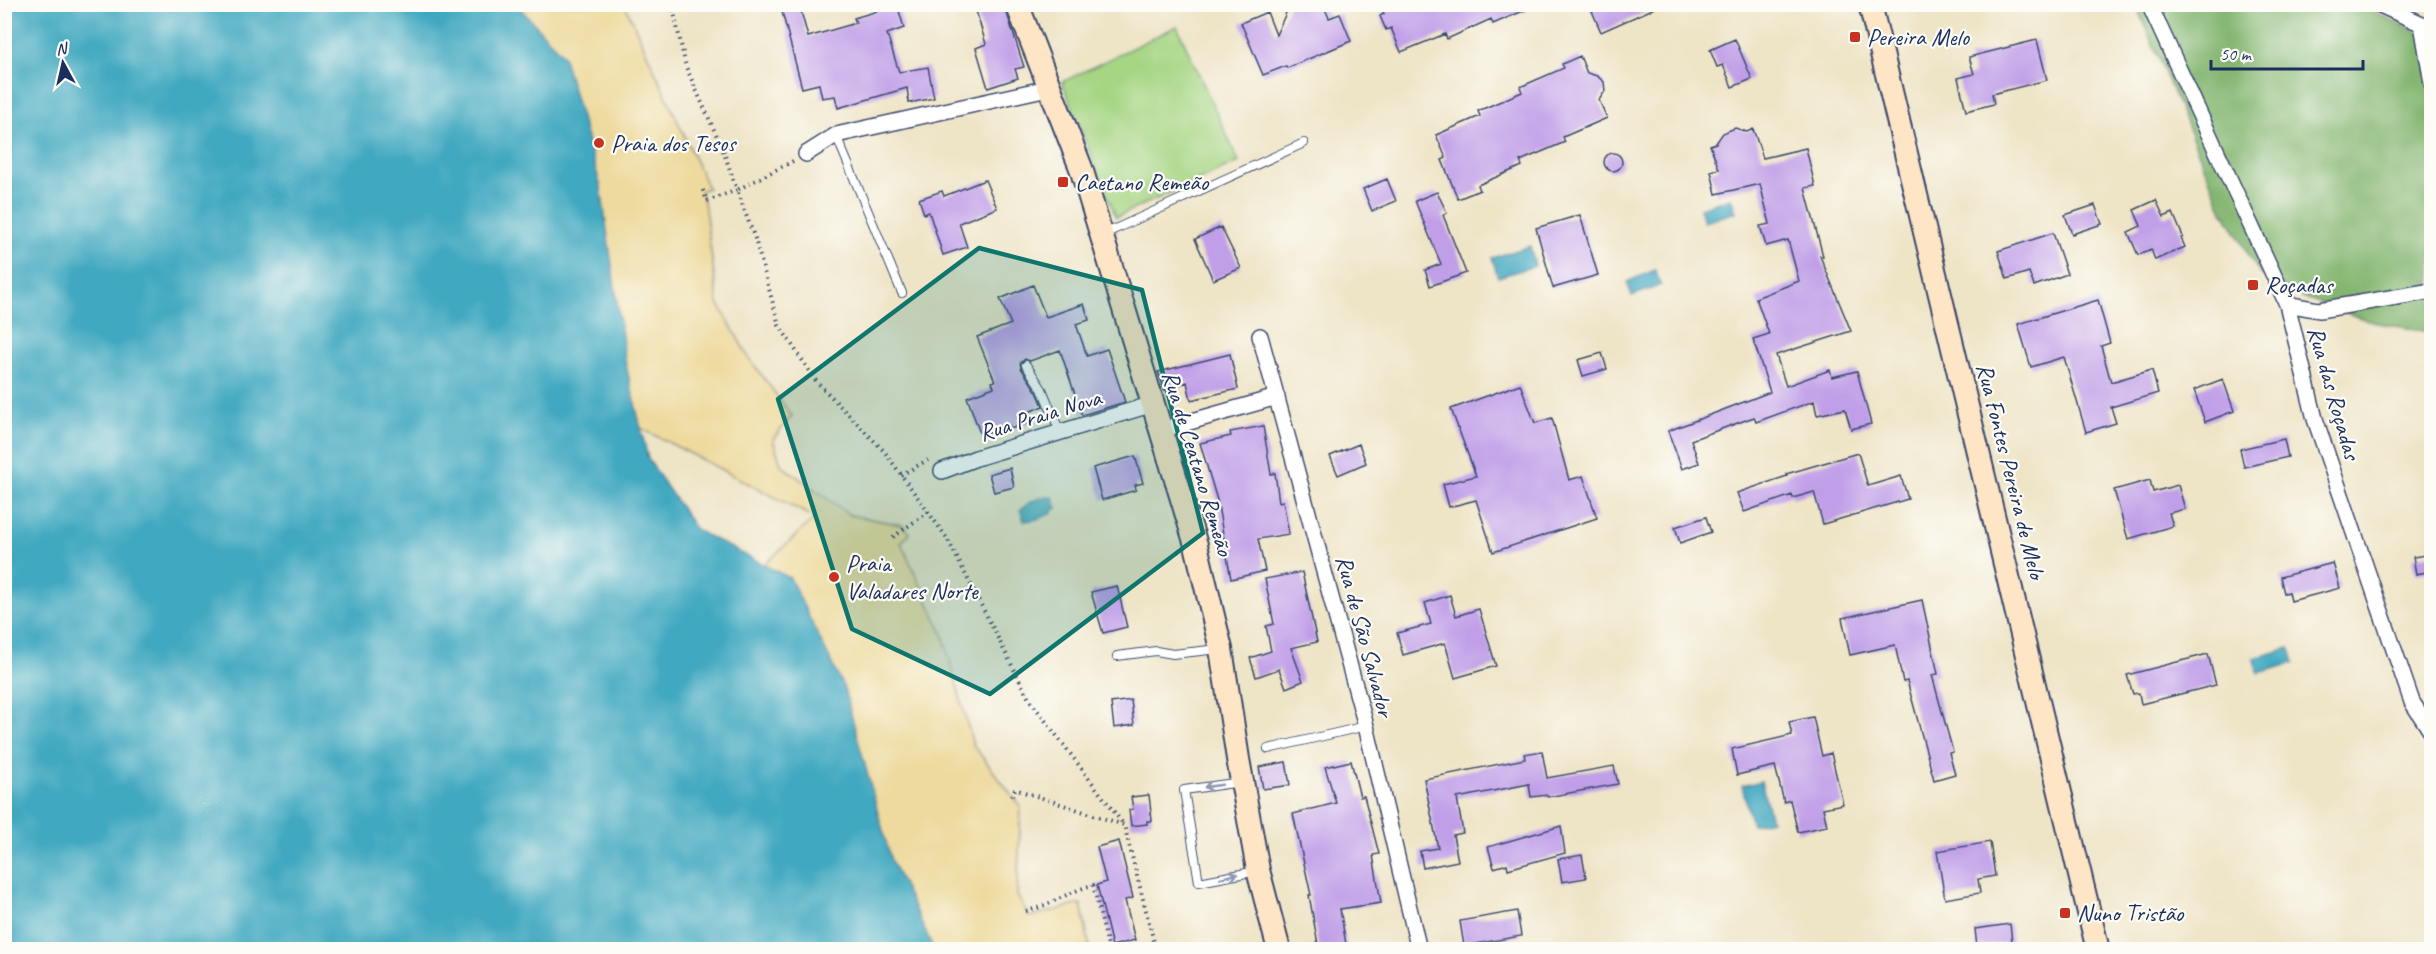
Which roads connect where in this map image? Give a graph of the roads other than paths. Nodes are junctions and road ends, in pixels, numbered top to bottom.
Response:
1 (1017, 4) edge
2 (1870, 4) edge
3 (2149, 4) edge
4 (2378, 4) edge
5 (2427, 24) edge
6 (2432, 83) edge
7 (1048, 88) junction
8 (836, 135) junction
9 (1304, 143) dead end
10 (806, 154) road end
11 (1101, 235) junction
12 (2432, 291) edge
13 (902, 293) dead end
14 (2287, 304) junction
15 (1260, 336) dead end
16 (1026, 364) dead end
17 (1278, 397) junction
18 (1153, 404) junction
19 (1161, 430) junction
20 (1060, 432) junction
21 (942, 471) dead end
22 (1221, 649) junction
23 (1117, 656) dead end
24 (1366, 726) junction
25 (2432, 733) edge
26 (1268, 749) dead end
27 (1242, 782) junction
28 (1258, 870) junction
29 (1279, 950) edge
30 (1419, 950) edge
31 (2098, 950) edge

1 - 7 main road, Rua de Ceatano Remeão
2 - 31 main road, Rua Fontes Pereira de Melo
3 - 14 street, Rua das Roçadas
4 - 5 street
5 - 6 street
7 - 8 street
7 - 11 main road, Rua de Ceatano Remeão
8 - 10 street
8 - 13 lane
9 - 11 lane
11 - 18 main road, Rua de Ceatano Remeão
12 - 14 street
14 - 25 street, Rua das Roçadas
15 - 17 street, Rua de São Salvador
16 - 20 lane
17 - 19 street
17 - 24 street, Rua de São Salvador
18 - 19 main road, Rua de Ceatano Remeão
18 - 20 street, Rua Praia Nova
19 - 22 main road, Rua de Ceatano Remeão
20 - 21 street, Rua Praia Nova
22 - 23 lane
22 - 27 main road, Rua de Ceatano Remeão
24 - 26 lane
24 - 30 street, Rua de São Salvador
27 - 28 main road, Rua de Ceatano Remeão
27 -> 28 lane
28 - 29 main road, Rua de Ceatano Remeão

